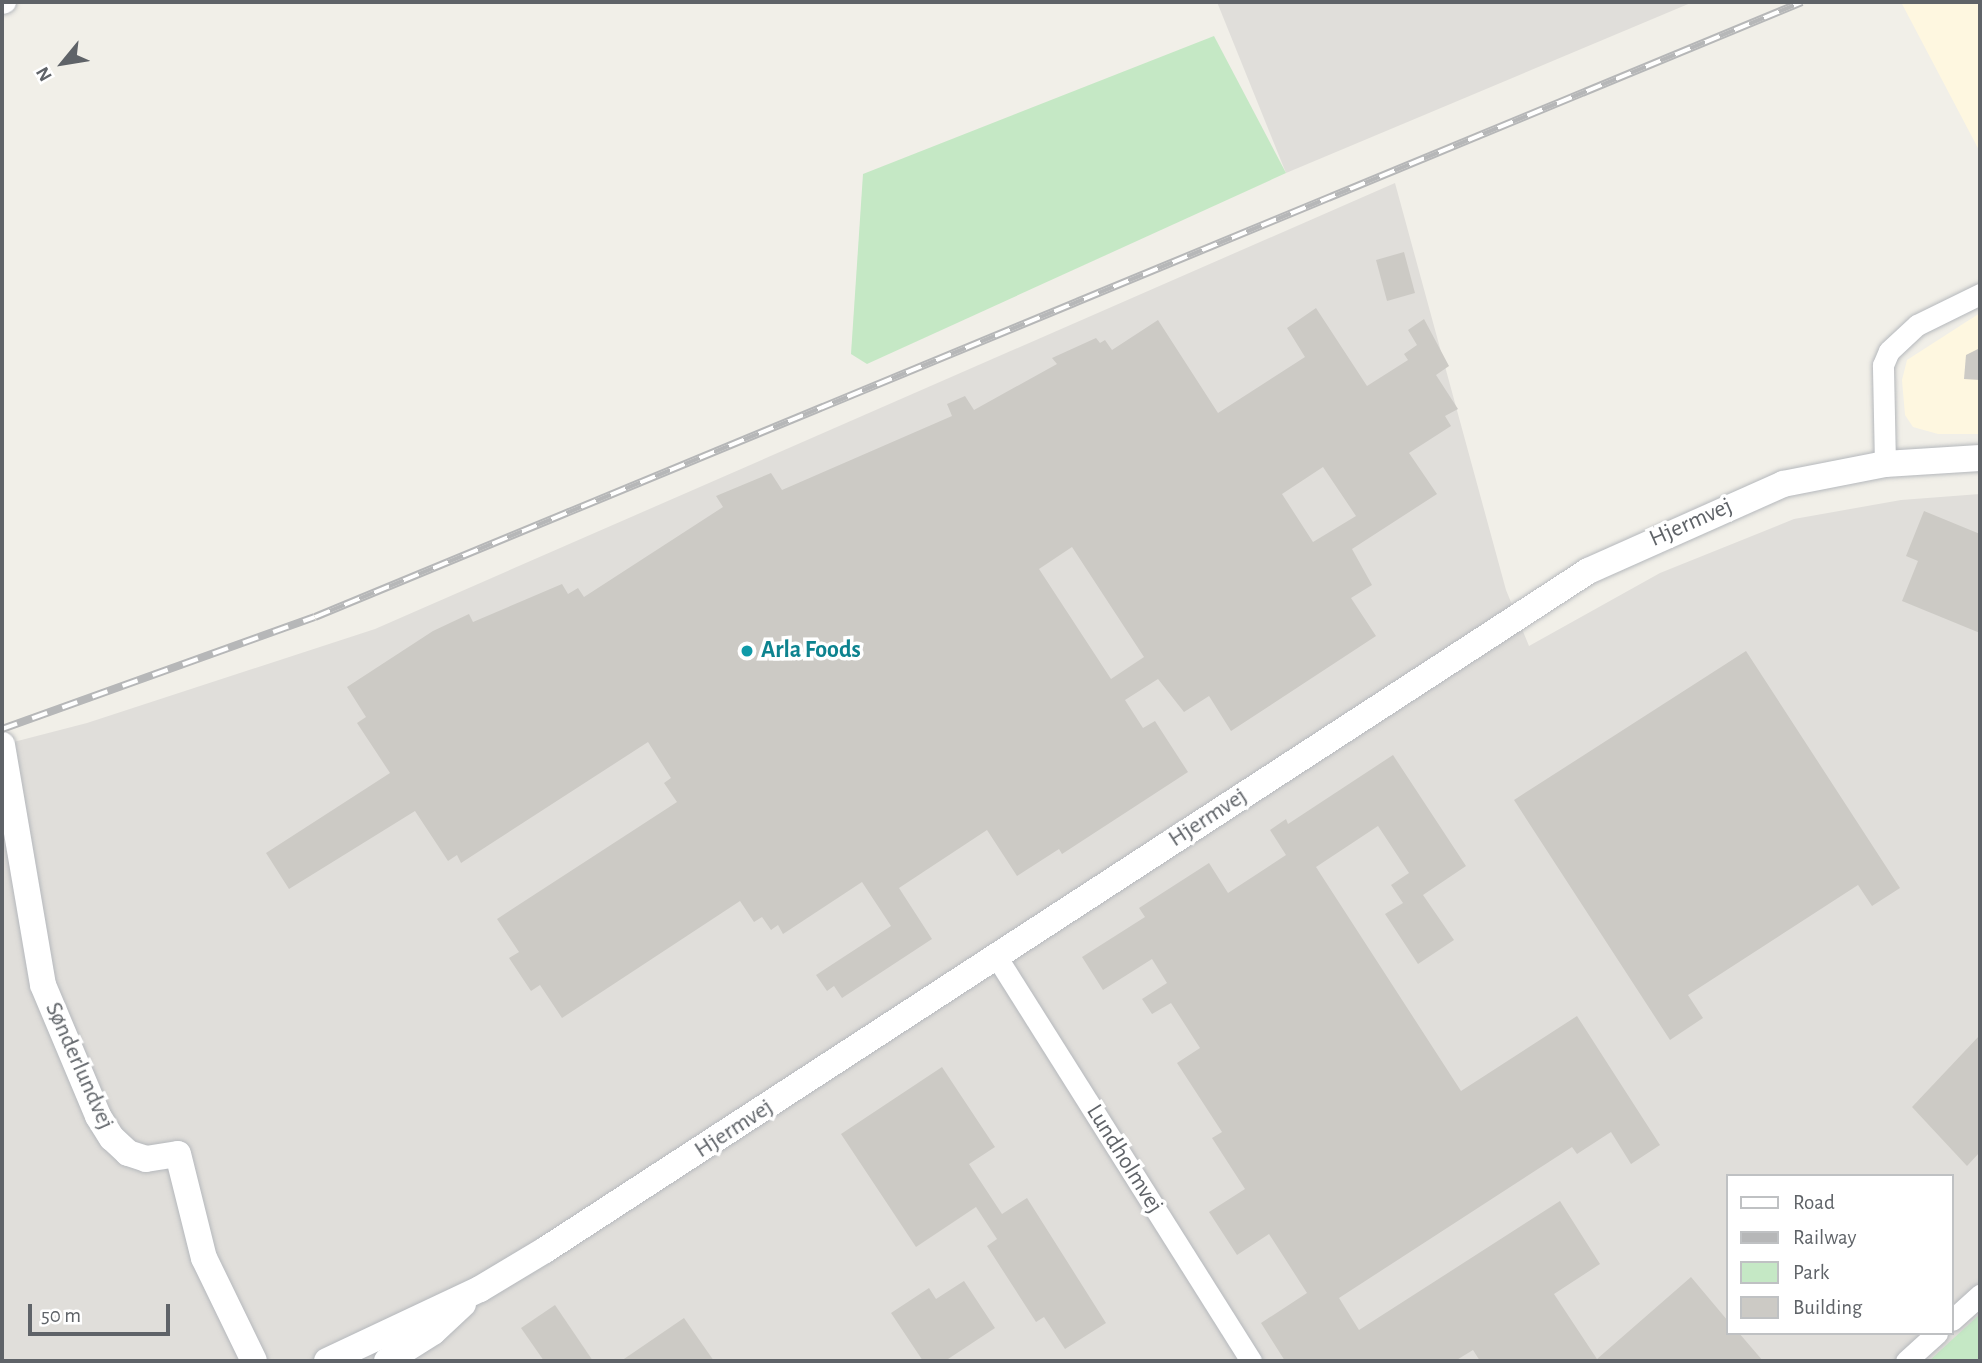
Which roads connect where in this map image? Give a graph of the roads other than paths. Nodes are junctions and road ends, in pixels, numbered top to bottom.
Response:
1 (1980, 295) edge
2 (1980, 458) edge
3 (1885, 464) junction
4 (3, 752) edge
5 (996, 956) junction
6 (480, 1289) junction
7 (1980, 1295) edge
8 (1954, 1318) edge
9 (1935, 1335) edge
10 (254, 1361) edge
11 (327, 1361) edge
12 (387, 1361) edge
13 (1251, 1361) edge
14 (1906, 1361) edge

1 - 3 street
2 - 3 street, Hjermvej
3 - 5 street, Hjermvej
4 - 10 street, Sønderlundvej
5 - 6 street, Hjermvej
5 - 13 street, Lundholmvej
6 - 11 street, Hjermvej
6 - 12 street, Hjermvej
7 - 8 street
9 - 14 street

